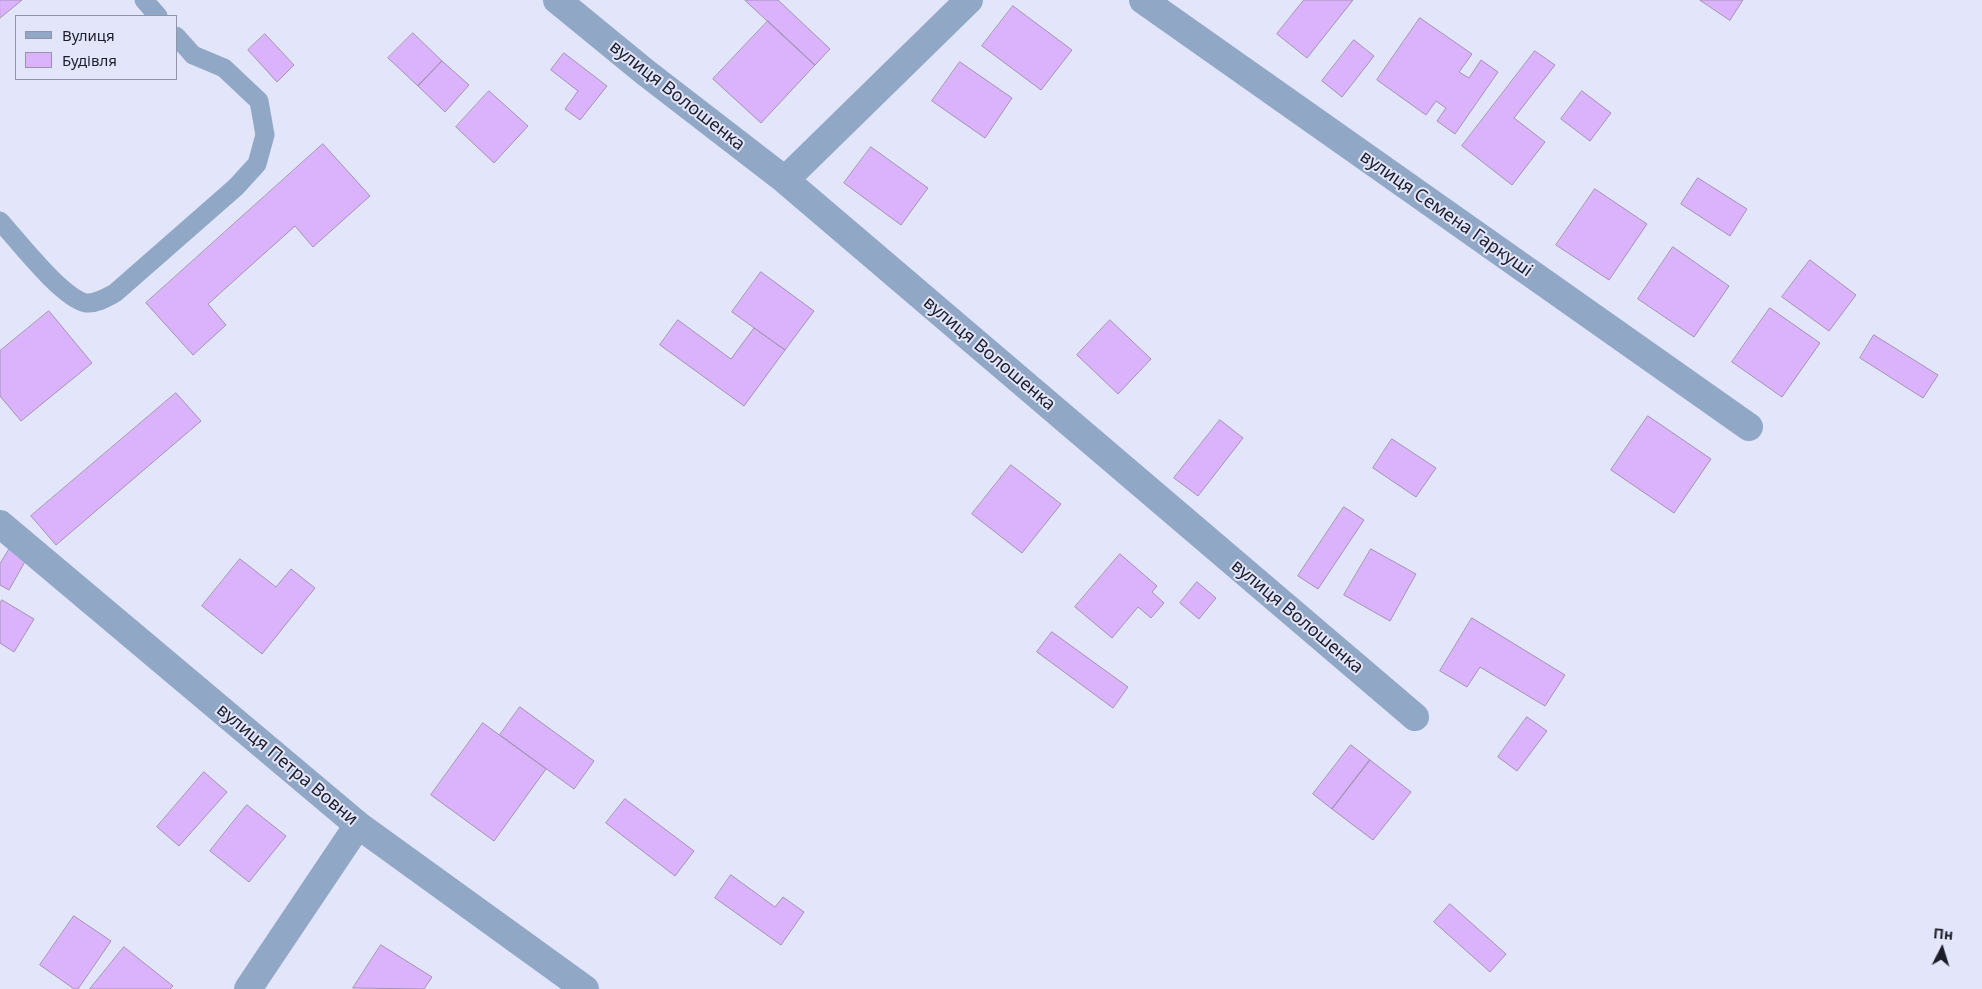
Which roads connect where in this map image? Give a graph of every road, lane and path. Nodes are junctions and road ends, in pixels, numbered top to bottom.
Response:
1 (144, 0) edge
2 (557, 0) edge
3 (969, 0) edge
4 (1143, 0) edge
5 (157, 15) edge
6 (178, 38) edge
7 (785, 180) junction
8 (0, 221) edge
9 (1749, 427) dead end
10 (0, 524) edge
11 (1415, 717) dead end
12 (358, 825) junction
13 (248, 989) edge
14 (585, 989) edge

1 - 5 lane
2 - 7 street, вулиця Волошенка
3 - 7 street
4 - 9 street, вулиця Семена Гаркуші
6 - 8 lane
7 - 11 street, вулиця Волошенка
10 - 12 street, вулиця Петра Вовни
12 - 13 street
12 - 14 street, вулиця Петра Вовни

